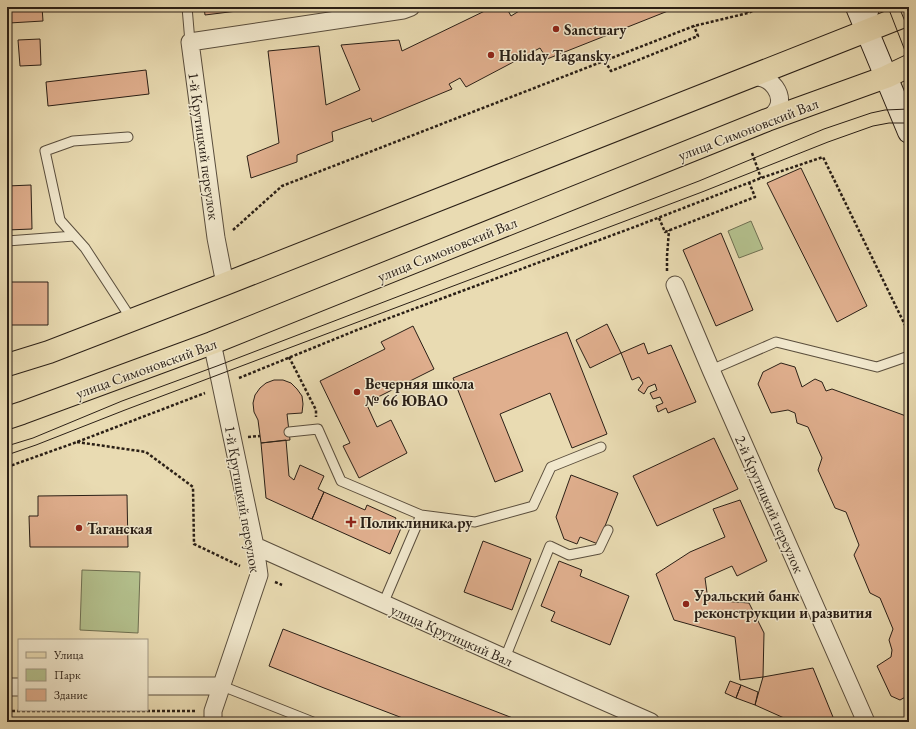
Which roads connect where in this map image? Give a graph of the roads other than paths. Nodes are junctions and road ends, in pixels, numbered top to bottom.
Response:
1 (187, 7) edge
2 (411, 7) edge
3 (857, 7) edge
4 (875, 7) edge
5 (909, 14) edge
6 (867, 31) junction
7 (190, 42) junction
8 (909, 66) edge
9 (886, 77) junction
10 (750, 78) junction
11 (767, 120) junction
12 (909, 132) edge
13 (128, 137) dead end
14 (74, 236) junction
15 (7, 241) edge
16 (225, 284) junction
17 (675, 285) dead end
18 (132, 320) junction
19 (212, 343) junction
20 (909, 356) edge
21 (7, 365) edge
22 (711, 370) junction
23 (7, 418) edge
24 (289, 432) dead end
25 (601, 447) dead end
26 (421, 515) junction
27 (608, 530) dead end
28 (254, 546) junction
29 (383, 604) junction
30 (504, 658) junction
31 (148, 686) edge
32 (222, 686) junction
33 (7, 687) edge
34 (18, 687) edge
35 (213, 716) edge
36 (313, 722) edge
37 (651, 722) edge
38 (866, 722) edge

1 - 7 lane, 1-й Крутицкий переулок
2 - 7 street
3 - 6 main road
4 - 6 lane
5 - 6 main road
6 - 9 main road
6 - 10 main road
7 - 16 street, 1-й Крутицкий переулок
8 - 9 main road, улица Симоновский Вал
9 - 11 main road, улица Симоновский Вал
9 - 12 main road
10 - 11 street
10 - 16 main road
11 - 19 main road, улица Симоновский Вал
13 - 14 lane
14 - 15 lane
14 - 18 lane
16 - 18 main road
17 - 22 street, 2-й Крутицкий переулок
18 - 21 main road
19 - 23 main road, улица Симоновский Вал
19 - 28 street, 1-й Крутицкий переулок
20 - 22 lane
22 - 38 street, 2-й Крутицкий переулок
24 - 26 lane
25 - 26 lane
26 - 29 lane
27 - 30 lane
28 - 29 street, улица Крутицкий Вал
28 - 32 street, 1-й Крутицкий переулок
29 - 30 street, улица Крутицкий Вал
30 - 37 street, улица Крутицкий Вал
31 - 32 street
32 - 35 street, 1-й Крутицкий переулок
32 - 36 lane
33 - 34 street

